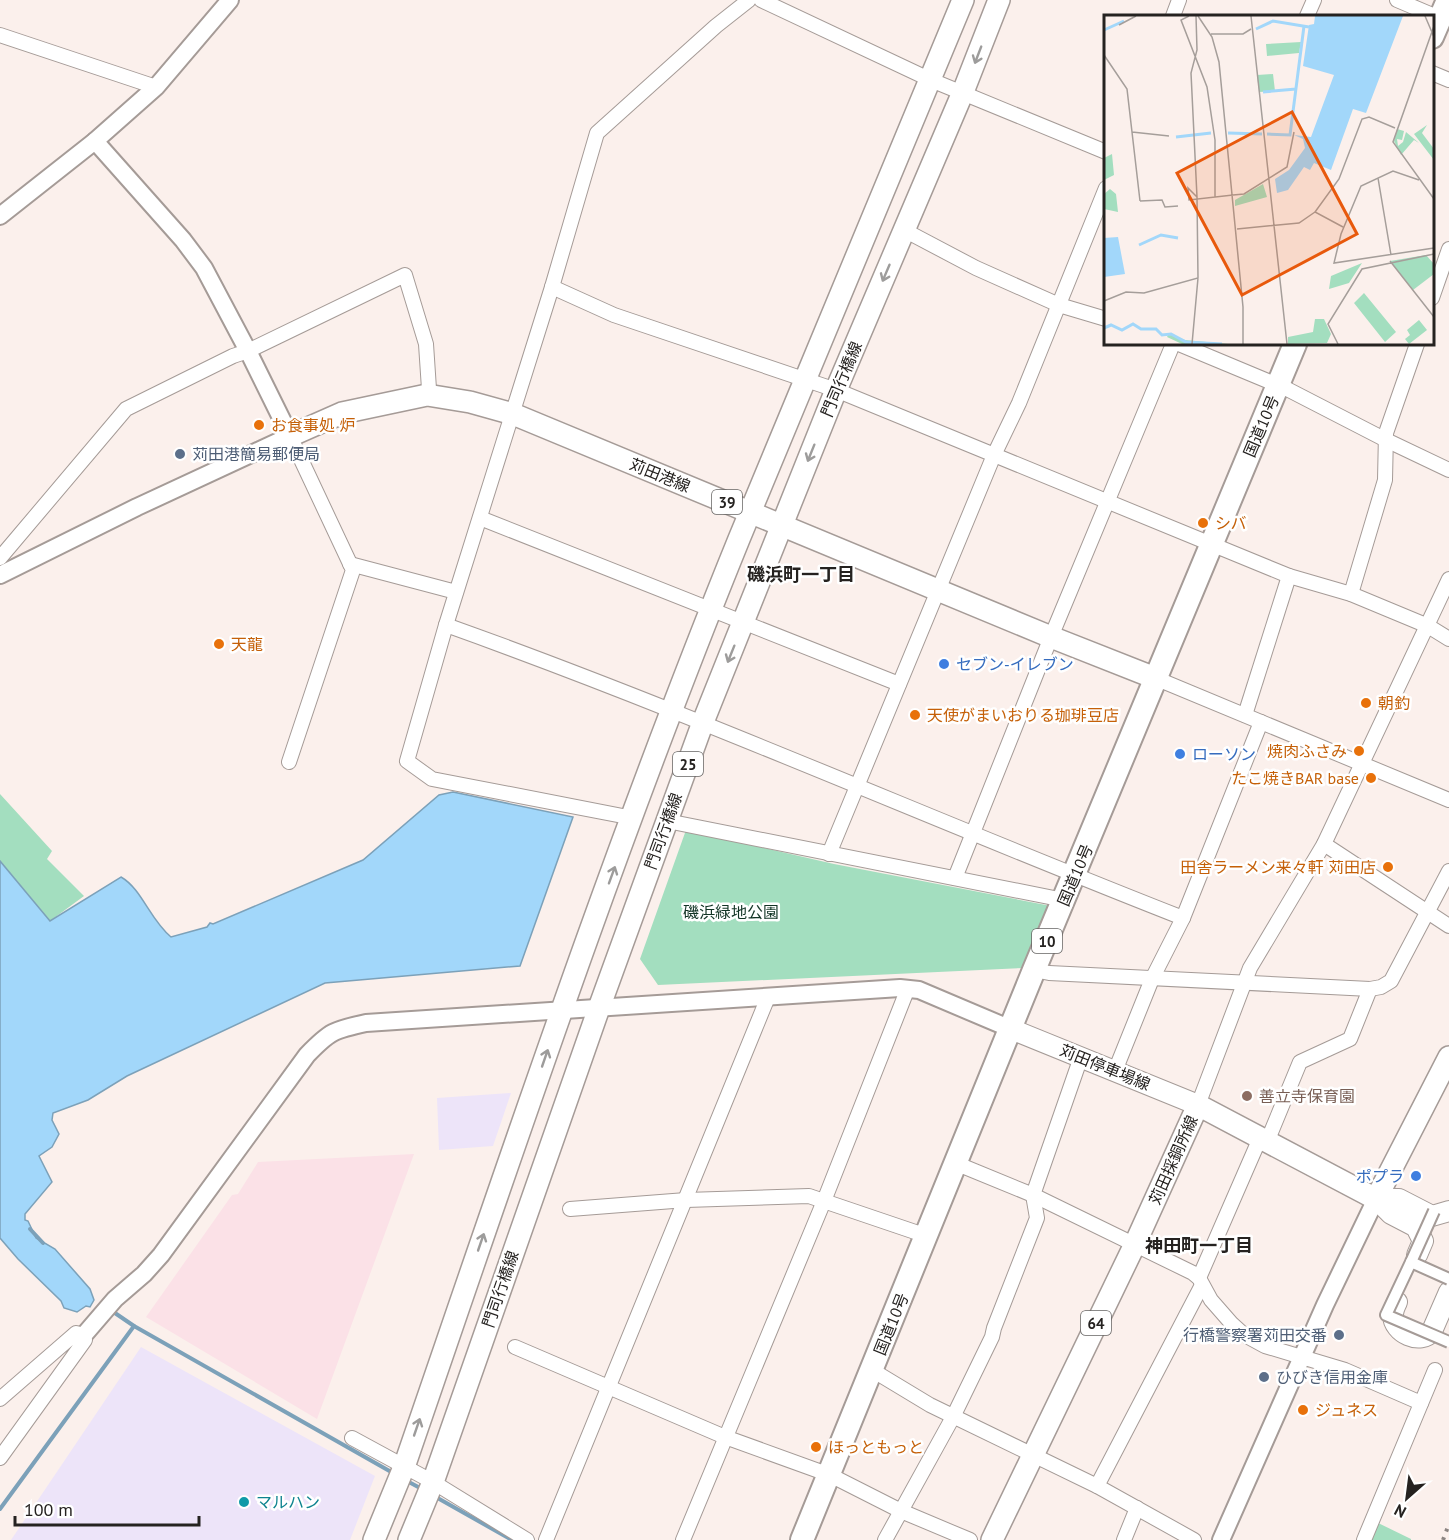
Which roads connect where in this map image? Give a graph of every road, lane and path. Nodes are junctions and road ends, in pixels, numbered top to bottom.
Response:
1 (230, 0) edge
2 (749, 0) edge
3 (761, 0) edge
4 (963, 0) edge
5 (999, 0) edge
6 (1179, 0) edge
7 (1314, 0) edge
8 (1397, 0) edge
9 (1448, 0) edge
10 (1432, 10) edge
11 (1173, 15) edge
12 (1307, 15) edge
13 (1434, 32) edge
14 (0, 35) edge
15 (1434, 74) edge
16 (931, 80) junction
17 (1449, 80) edge
18 (156, 87) junction
19 (963, 92) junction
20 (95, 141) junction
21 (1104, 151) edge
22 (1104, 193) edge
23 (0, 216) edge
24 (904, 230) junction
25 (1449, 249) edge
26 (1441, 275) edge
27 (552, 287) junction
28 (1434, 293) edge
29 (1059, 305) junction
30 (1104, 318) edge
31 (1173, 345) edge
32 (1181, 345) edge
33 (1295, 345) edge
34 (1305, 345) edge
35 (1417, 345) edge
36 (248, 351) junction
37 (805, 380) junction
38 (1282, 387) junction
39 (836, 390) junction
40 (427, 395) junction
41 (513, 414) junction
42 (290, 436) junction
43 (1386, 440) junction
44 (994, 455) junction
45 (1449, 470) edge
46 (1107, 502) junction
47 (751, 511) junction
48 (480, 518) junction
49 (782, 525) junction
50 (1217, 547) junction
51 (0, 558) edge
52 (350, 564) junction
53 (0, 575) edge
54 (1289, 576) junction
55 (1449, 579) edge
56 (939, 590) junction
57 (456, 592) junction
58 (1351, 594) junction
59 (712, 609) junction
60 (744, 621) junction
61 (446, 625) junction
62 (1428, 626) junction
63 (1051, 637) junction
64 (1449, 639) edge
65 (1162, 681) junction
66 (899, 684) junction
67 (673, 710) junction
68 (1245, 715) junction
69 (703, 722) junction
70 (1261, 722) junction
71 (289, 762) dead end
72 (1363, 764) junction
73 (857, 785) junction
74 (1449, 800) edge
75 (633, 818) junction
76 (667, 821) junction
77 (972, 833) junction
78 (1324, 843) junction
79 (829, 854) junction
80 (1449, 871) edge
81 (1081, 877) junction
82 (955, 878) junction
83 (1064, 900) junction
84 (1427, 911) junction
85 (1183, 918) junction
86 (1449, 926) edge
87 (1041, 972) junction
88 (1152, 979) junction
89 (1245, 983) junction
90 (908, 988) junction
91 (1370, 989) junction
92 (768, 997) junction
93 (599, 1008) junction
94 (561, 1010) junction
95 (1018, 1032) junction
96 (1081, 1057) junction
97 (1449, 1057) edge
98 (1115, 1071) junction
99 (1198, 1105) junction
100 (1264, 1140) junction
101 (961, 1165) junction
102 (1033, 1195) junction
103 (1376, 1199) junction
104 (686, 1200) junction
105 (824, 1201) junction
106 (570, 1209) dead end
107 (1441, 1211) edge
108 (927, 1236) junction
109 (1135, 1244) junction
110 (1411, 1262) junction
111 (1449, 1279) edge
112 (1200, 1282) junction
113 (1449, 1292) edge
114 (84, 1335) junction
115 (1449, 1342) edge
116 (515, 1347) dead end
117 (1302, 1357) junction
118 (1435, 1370) dead end
119 (877, 1373) junction
120 (610, 1388) junction
121 (0, 1399) edge
122 (1421, 1403) junction
123 (953, 1417) junction
124 (725, 1437) junction
125 (352, 1438) dead end
126 (1033, 1457) junction
127 (0, 1458) edge
128 (404, 1467) junction
129 (835, 1477) junction
130 (433, 1482) junction
131 (1097, 1486) junction
132 (1137, 1508) junction
133 (901, 1511) junction
134 (374, 1540) edge
135 (409, 1540) edge
136 (527, 1540) edge
137 (546, 1540) edge
138 (683, 1540) edge
139 (802, 1540) edge
140 (815, 1540) edge
141 (885, 1540) edge
142 (970, 1540) edge
143 (992, 1540) edge
144 (1124, 1540) edge
145 (1194, 1540) edge
146 (1221, 1540) edge
147 (1364, 1540) edge

1 - 18 street
2 - 27 street
3 - 16 street
4 - 16 main road, 門司行橋線 / 25
5 -> 19 main road, 門司行橋線 / 25
6 - 11 street
7 - 12 street
8 - 10 street
9 - 13 highway
14 - 18 street
15 - 17 street
16 - 19 street
16 - 37 main road, 門司行橋線 / 25
18 - 20 street
19 - 21 street
19 - 24 main road, 門司行橋線 / 25
20 - 23 street
20 - 36 street
22 - 29 street
24 - 29 street
24 -> 39 main road, 門司行橋線 / 25
25 - 26 street
26 - 28 street
27 - 37 street
27 - 41 street
29 - 30 street
29 - 44 street
31 - 46 street
32 - 38 street
33 - 38 highway, 国道10号 / 10
34 - 38 highway, 国道10号 / 10
35 - 43 street
36 - 40 street
36 - 42 street
36 - 51 street
37 - 39 street
37 - 47 main road, 門司行橋線 / 25
38 - 43 street
38 - 50 highway, 国道10号 / 10
39 - 44 street
39 -> 49 main road, 門司行橋線 / 25
40 - 41 main road, 苅田港線 / 39
40 - 42 main road, 苅田港線 / 39
41 - 47 main road, 苅田港線 / 39
41 - 48 street
42 - 52 street
42 - 53 street
43 - 45 street
43 - 58 street
44 - 46 street
44 - 56 street
46 - 50 street
46 - 63 street
47 - 49 main road, 苅田港線 / 39
47 - 59 main road, 門司行橋線 / 25
48 - 57 street
48 - 59 street
49 - 56 main road, 苅田港線 / 39
49 - 60 main road, 門司行橋線 / 25
50 - 54 street
50 - 65 highway, 国道10号 / 10
52 - 57 street
52 - 71 street
54 - 58 street
54 - 68 street
55 - 62 street
56 - 63 main road, 苅田港線 / 39
56 - 66 street
57 - 61 street
58 - 62 street
59 - 60 street
59 - 67 main road, 門司行橋線 / 25
60 - 66 street
60 -> 69 main road, 門司行橋線 / 25
61 - 67 street
61 - 75 street
62 - 64 street
62 - 72 street
63 - 65 main road, 苅田港線 / 39
63 - 77 street
65 - 68 street
65 - 81 highway, 国道10号 / 10
66 - 73 street
67 - 69 street
67 - 75 main road, 門司行橋線 / 25
68 - 70 street
69 - 73 street
69 - 76 main road, 門司行橋線 / 25
70 - 72 street
70 - 85 street
72 - 74 street
72 - 78 street
73 - 77 street
73 - 79 street
94 -> 75 main road, 門司行橋線 / 25
76 - 79 street
76 - 93 main road, 門司行橋線 / 25
77 - 81 street
77 - 82 street
78 - 84 street
78 - 89 street
79 - 82 street
80 - 84 street
81 - 83 highway, 国道10号 / 10
81 - 85 street
81 - 87 highway, 国道10号 / 10
82 - 83 street
83 - 87 highway, 国道10号 / 10
84 - 86 street
84 - 91 street
85 - 88 street
87 - 88 street
87 - 95 highway, 国道10号 / 10
88 - 89 street
88 - 98 street
89 - 91 street
89 - 99 street
90 - 92 street
90 - 95 street
90 - 105 street
91 - 100 street
92 - 93 street
92 - 104 street
93 - 94 street
93 - 130 main road, 門司行橋線 / 25
94 - 114 street
128 -> 94 main road, 門司行橋線 / 25
95 - 96 main road, 苅田停車場線
95 - 101 highway, 国道10号 / 10
96 - 98 main road, 苅田停車場線
96 - 102 street
97 - 103 main road
98 - 99 main road, 苅田停車場線
99 - 100 main road, 苅田採銅所線
99 - 109 main road, 苅田採銅所線 / 64
100 - 103 main road, 苅田採銅所線
100 - 112 street
101 - 102 street
101 - 108 highway, 国道10号 / 10
101 - 119 highway, 国道10号 / 10
102 - 109 street
102 - 123 street
103 - 107 main road
103 - 113 main road
103 - 117 street
104 - 105 street
104 - 106 street
104 - 120 street
105 - 108 street
105 - 124 street
107 - 110 street, bridge
108 - 119 highway, 国道10号 / 10
109 - 112 street
109 - 126 main road, 苅田採銅所線 / 64
110 - 111 street, bridge
110 - 115 street, bridge
112 - 117 street
112 - 131 street
114 - 121 street
114 - 127 street
116 - 120 street
117 - 122 street
117 - 146 street
118 - 122 street
119 - 123 street
119 - 129 highway, 国道10号 / 10
120 - 124 street
120 - 137 street
122 - 147 street
123 - 126 street
123 - 133 street
124 - 129 street
124 - 138 street
125 - 128 street
126 - 131 street
126 - 143 main road, 苅田採銅所線 / 64
128 - 130 street
128 - 134 main road, 門司行橋線 / 25
129 - 133 street
129 - 139 highway, 国道10号 / 10
129 - 140 highway, 国道10号 / 10
130 - 135 main road, 門司行橋線 / 25
130 - 136 street
131 - 132 street
132 - 144 street
132 - 145 street
133 - 141 street
133 - 142 street

